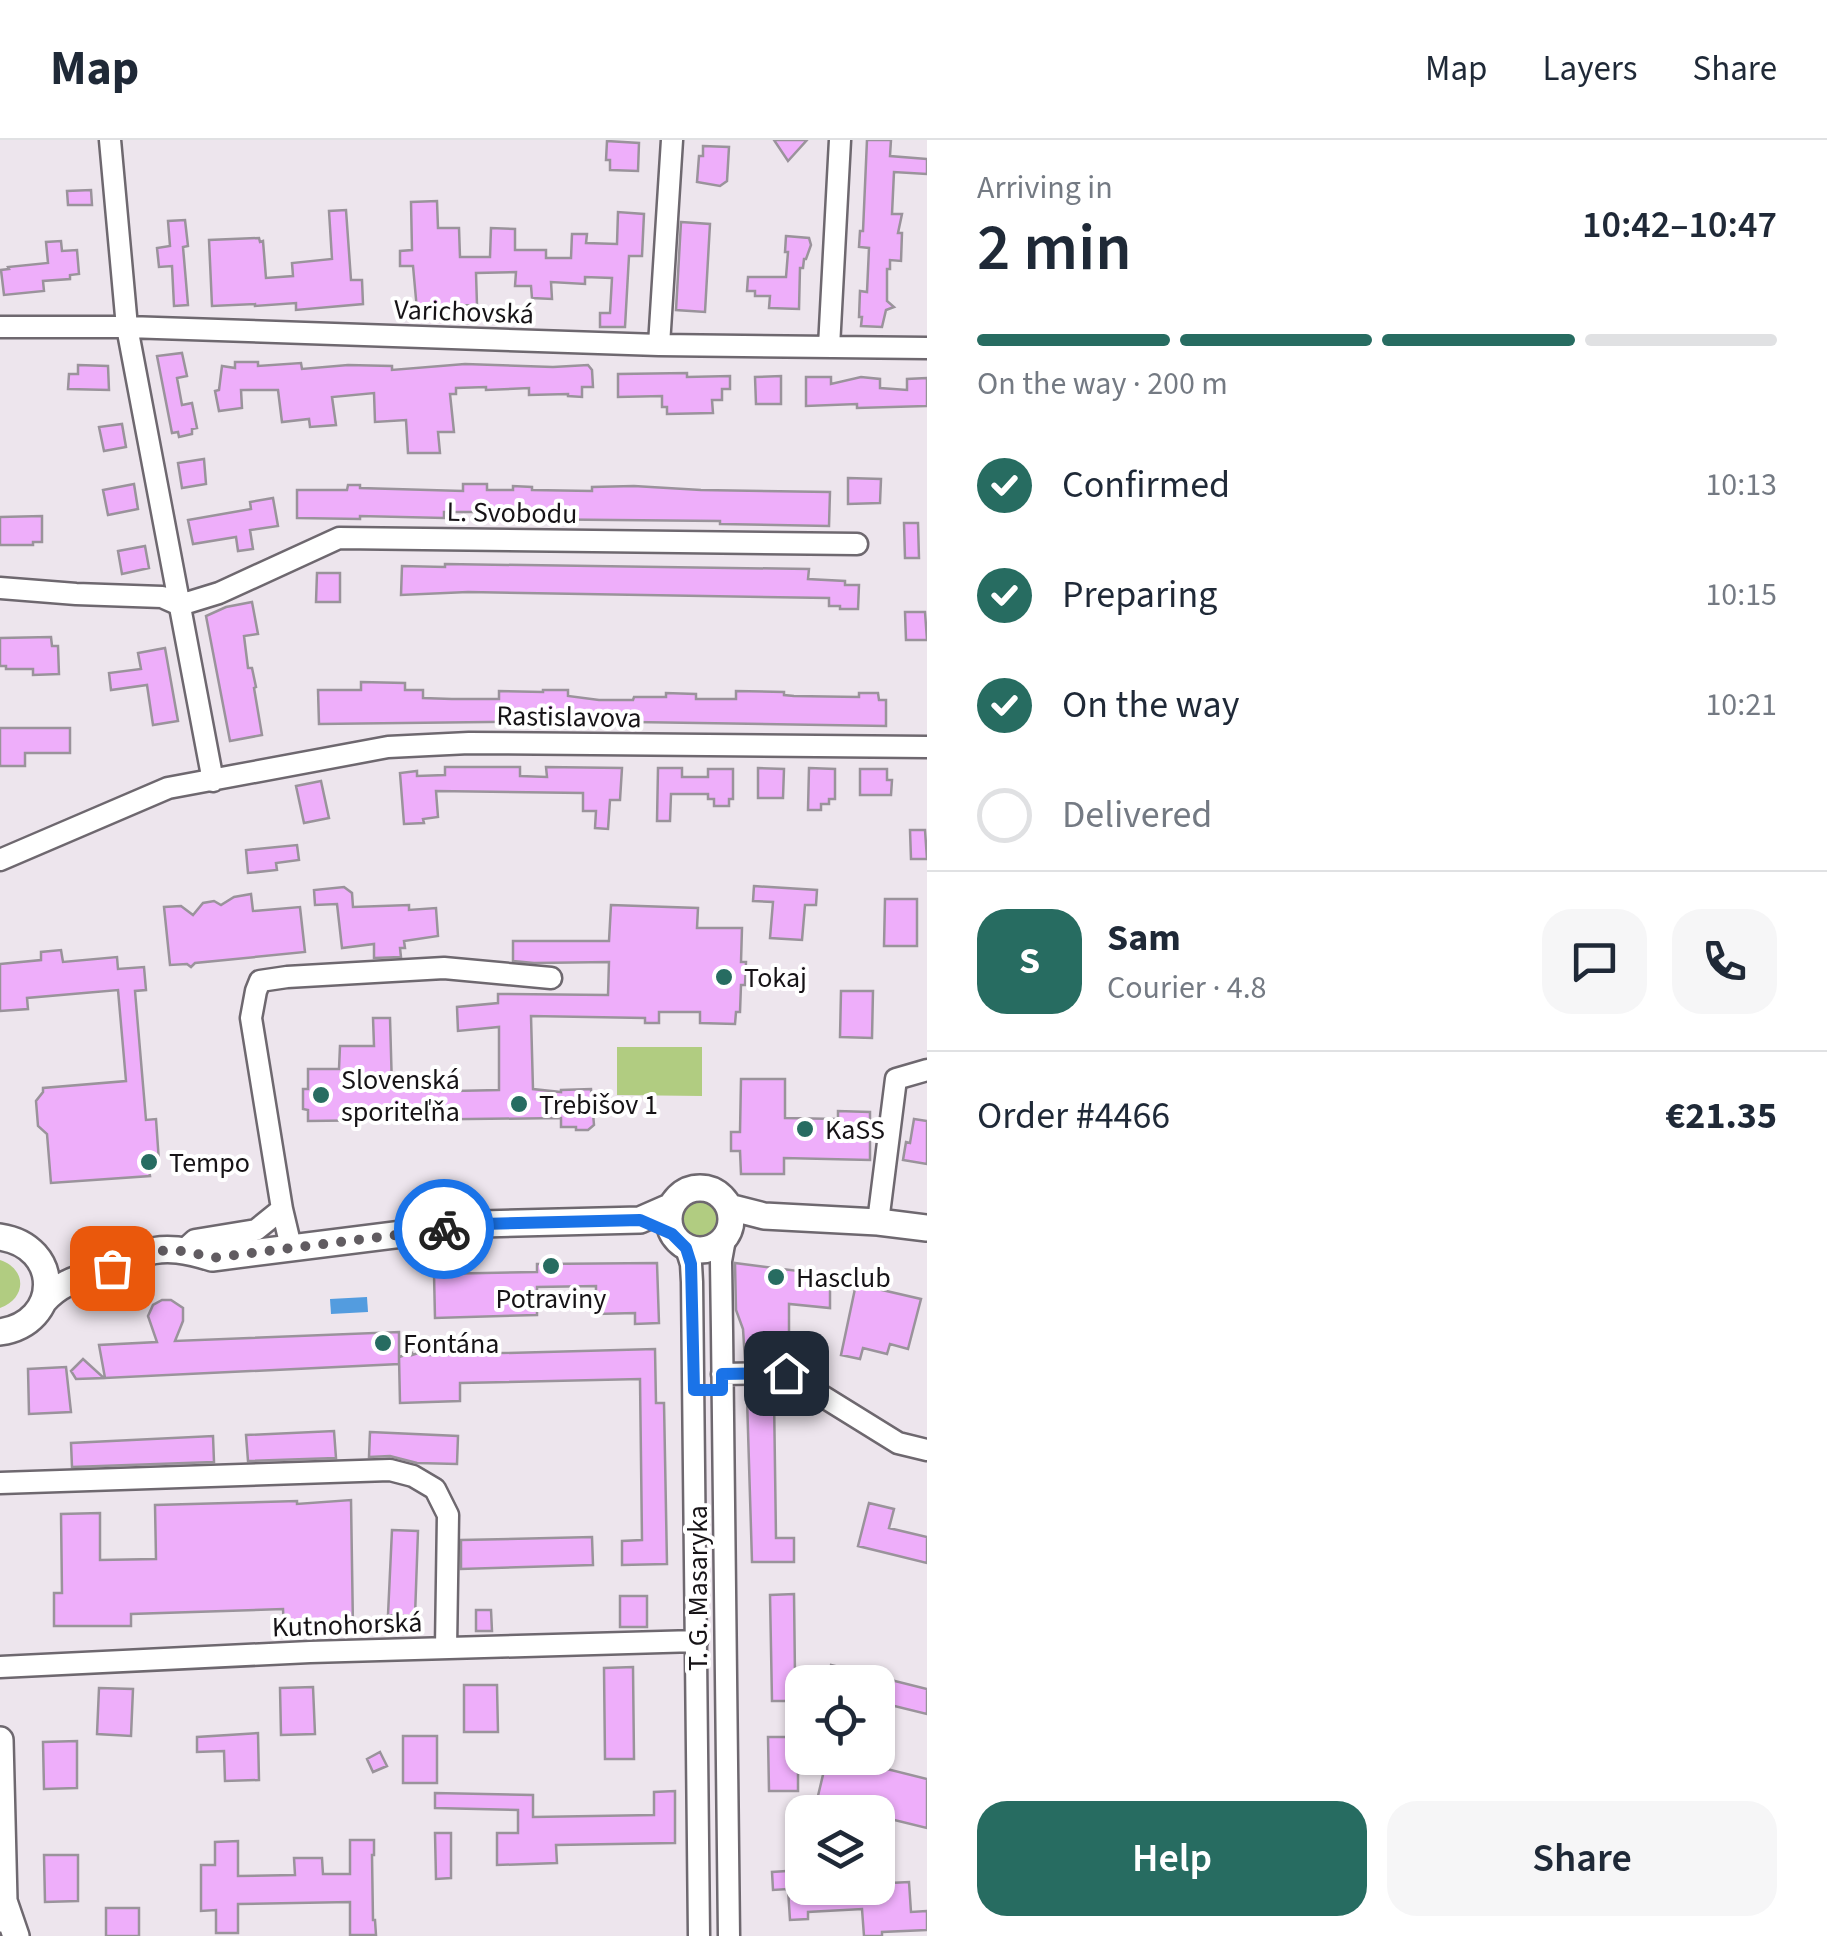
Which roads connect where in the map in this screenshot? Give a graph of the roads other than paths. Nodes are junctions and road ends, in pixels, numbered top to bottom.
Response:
1 (110, 140) edge
2 (672, 140) edge
3 (840, 140) edge
4 (0, 327) edge
5 (127, 327) junction
6 (659, 345) junction
7 (829, 347) junction
8 (927, 348) edge
9 (857, 544) dead end
10 (0, 588) edge
11 (180, 605) junction
12 (927, 747) edge
13 (213, 781) junction
14 (0, 860) edge
15 (551, 978) dead end
16 (927, 1070) edge
17 (672, 1206) junction
18 (282, 1209) junction
19 (640, 1220) junction
20 (0, 1222) edge
21 (878, 1222) junction
22 (728, 1225) junction
23 (927, 1228) edge
24 (679, 1241) junction
25 (19, 1245) edge
26 (291, 1247) junction
27 (184, 1250) junction
28 (93, 1272) junction
29 (44, 1302) junction
30 (4, 1337) edge
31 (722, 1382) junction
32 (694, 1390) junction
33 (927, 1450) edge
34 (0, 1483) edge
35 (725, 1576) junction
36 (696, 1577) junction
37 (696, 1642) junction
38 (446, 1648) junction
39 (0, 1668) edge
40 (726, 1697) junction
41 (698, 1698) junction
42 (0, 1740) edge
43 (2, 1910) edge
44 (16, 1936) edge
45 (699, 1936) edge
46 (729, 1936) edge

1 - 5 street
2 - 6 street
3 - 7 street
4 - 5 street, Varichovská
5 - 6 street, Varichovská
5 - 11 street
6 - 7 street, Varichovská
7 - 8 street, Varichovská
9 - 11 street, L. Svobodu
10 - 11 street
11 - 13 street
12 - 13 street, Rastislavova
13 - 14 street, Rastislavova
15 - 18 street
16 - 21 street
17 - 19 street
17 - 22 street
17 - 24 street
18 - 26 street
18 - 27 street
19 - 24 street
19 - 26 street
20 - 25 street
21 - 22 street
21 - 23 street
22 - 24 street
22 - 31 street, T. G. Masaryka
24 - 32 street, T. G. Masaryka
25 - 28 street
25 - 29 street
26 - 27 street
27 - 28 street
28 - 29 street
29 - 30 street
31 - 32 street
31 - 33 street
31 - 35 street, T. G. Masaryka
32 - 36 street, T. G. Masaryka
34 - 38 street
35 - 36 street
35 - 40 street, T. G. Masaryka
36 - 37 street, T. G. Masaryka
37 - 38 street, Kutnohorská
37 - 41 street, T. G. Masaryka
38 - 39 street, Kutnohorská
40 - 41 street
40 - 46 street, T. G. Masaryka
41 - 45 street, T. G. Masaryka
42 - 43 street
43 - 44 street

